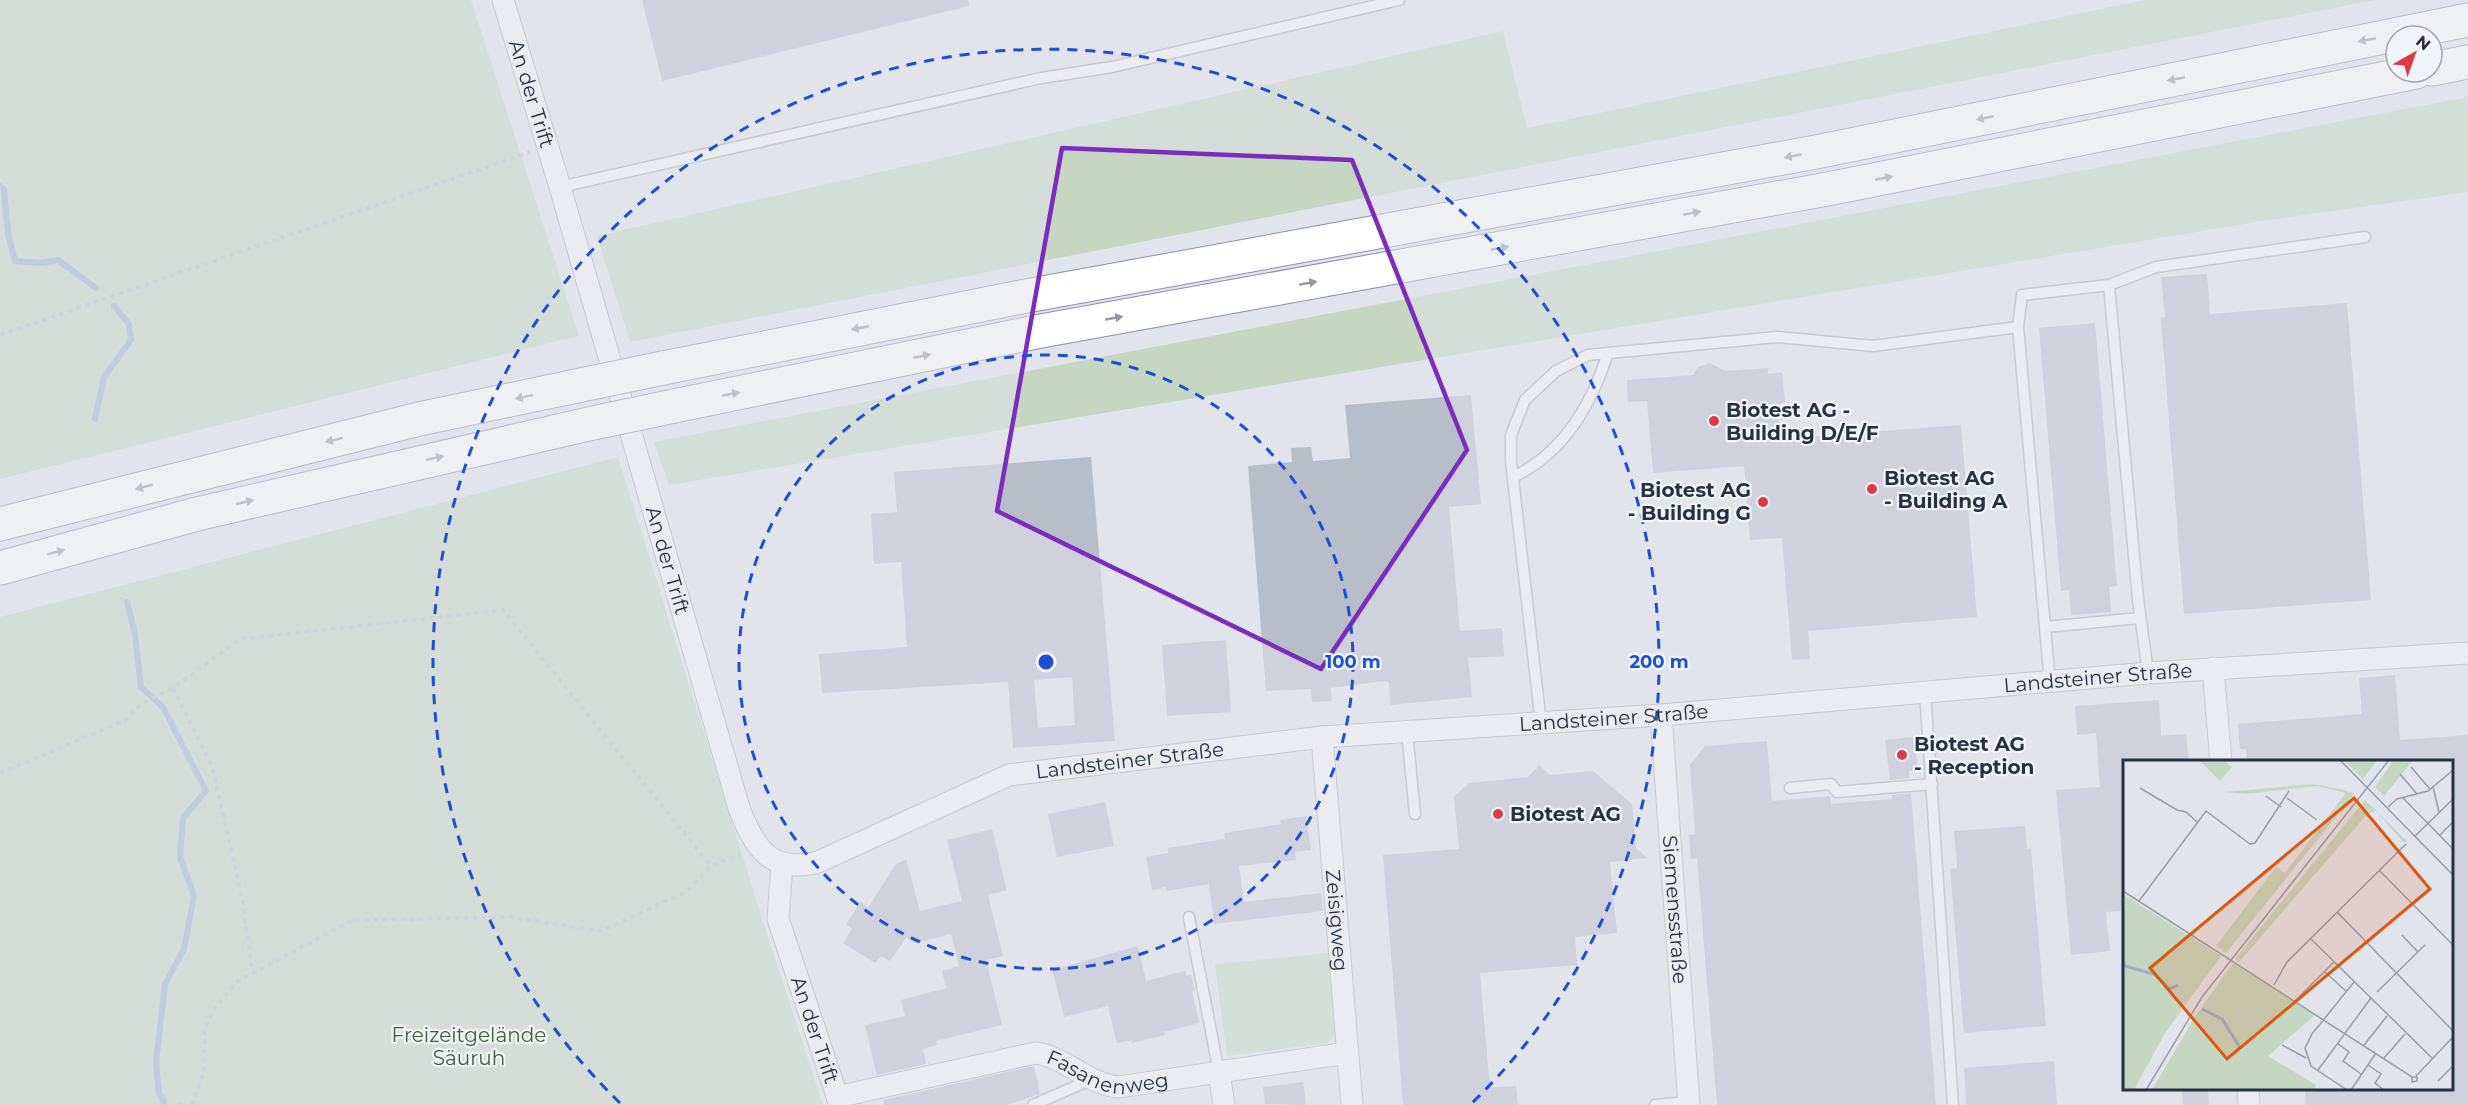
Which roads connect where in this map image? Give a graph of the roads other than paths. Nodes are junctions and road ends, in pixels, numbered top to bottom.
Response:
1 (503, 0) edge
2 (1398, 0) edge
3 (2467, 20) edge
4 (2468, 62) edge
5 (2444, 67) edge
6 (2384, 78) edge
7 (560, 187) junction
8 (2365, 237) dead end
9 (2109, 285) junction
10 (2018, 327) junction
11 (1608, 353) junction
12 (1513, 477) junction
13 (0, 524) edge
14 (0, 568) edge
15 (2140, 618) junction
16 (2045, 627) junction
17 (2468, 653) edge
18 (2213, 669) junction
19 (2148, 673) junction
20 (2050, 683) junction
21 (1925, 691) junction
22 (1661, 715) junction
23 (1541, 724) junction
24 (1407, 732) junction
25 (1322, 737) junction
26 (2221, 760) edge
27 (1932, 784) junction
28 (1790, 788) dead end
29 (1415, 814) dead end
30 (782, 864) junction
31 (1189, 917) dead end
32 (1347, 1053) junction
33 (1220, 1073) junction
34 (1090, 1080) junction
35 (2247, 1090) edge
36 (838, 1101) edge
37 (1689, 1104) edge
38 (1033, 1105) edge
39 (1224, 1105) edge
40 (1352, 1105) edge
41 (1654, 1105) edge
42 (1953, 1105) edge
43 (2249, 1105) edge

1 - 7 street, An der Trift
2 - 7 lane
3 -> 13 highway, bridge
4 - 5 highway
14 -> 6 highway, bridge
7 - 30 street, An der Trift
8 - 9 lane
9 - 10 lane
9 - 15 lane
10 - 11 lane
10 - 16 lane
11 - 12 lane
11 - 12 lane
12 - 23 lane
15 - 16 lane
15 - 19 lane
16 - 20 lane
17 - 18 street, Landsteiner Straße
18 - 19 street, Landsteiner Straße
18 - 26 street
19 - 20 street, Landsteiner Straße
20 - 21 street, Landsteiner Straße
21 - 22 street, Landsteiner Straße
21 - 27 lane
22 - 23 street, Landsteiner Straße
22 - 37 street, Siemensstraße
23 - 24 street, Landsteiner Straße
24 - 25 street, Landsteiner Straße
24 - 29 lane
25 - 30 street, Landsteiner Straße
25 - 32 street, Zeisigweg
27 - 28 lane
27 - 42 lane
30 - 36 street, An der Trift
31 - 33 lane
32 - 33 street, Fasanenweg
32 - 40 street, Zeisigweg
33 - 34 street, Fasanenweg
33 - 39 street
34 - 36 street, Fasanenweg
34 - 38 lane
35 - 43 street
37 - 41 lane

